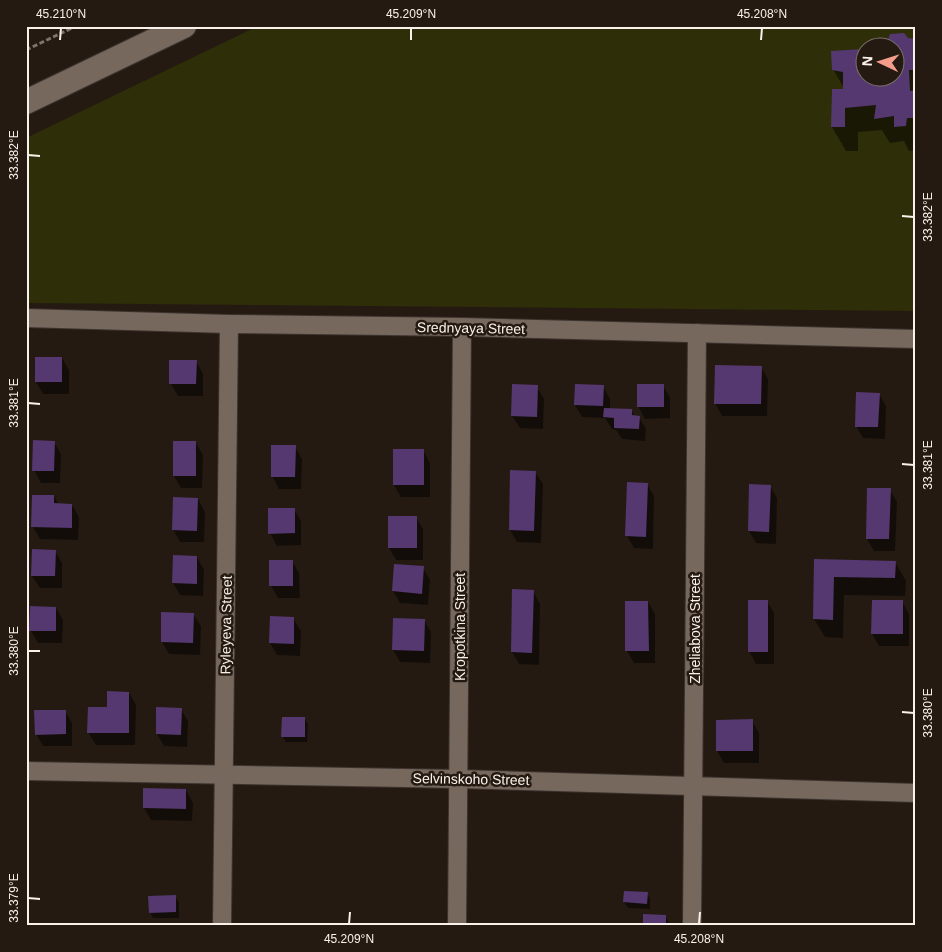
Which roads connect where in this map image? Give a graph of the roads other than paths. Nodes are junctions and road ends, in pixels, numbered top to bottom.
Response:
1 (184, 26) edge
2 (26, 102) edge
3 (26, 318) edge
4 (229, 324) junction
5 (462, 327) junction
6 (697, 333) junction
7 (916, 339) edge
8 (26, 771) edge
9 (224, 775) junction
10 (459, 779) junction
11 (694, 785) junction
12 (916, 793) edge
13 (222, 926) edge
14 (457, 926) edge
15 (692, 926) edge

1 - 2 main road
3 - 4 street, Srednyaya Street
4 - 5 street, Srednyaya Street
4 - 9 street, Ryleyeva Street
5 - 6 street, Srednyaya Street
5 - 10 street, Kropotkina Street
6 - 7 street, Srednyaya Street
6 - 11 street, Zheliabova Street
8 - 9 street, Selvinskoho Street
9 - 10 street, Selvinskoho Street
9 - 13 street, Ryleyeva Street
10 - 11 street, Selvinskoho Street
10 - 14 street, Kropotkina Street
11 - 12 street, Selvinskoho Street
11 - 15 street, Zheliabova Street

